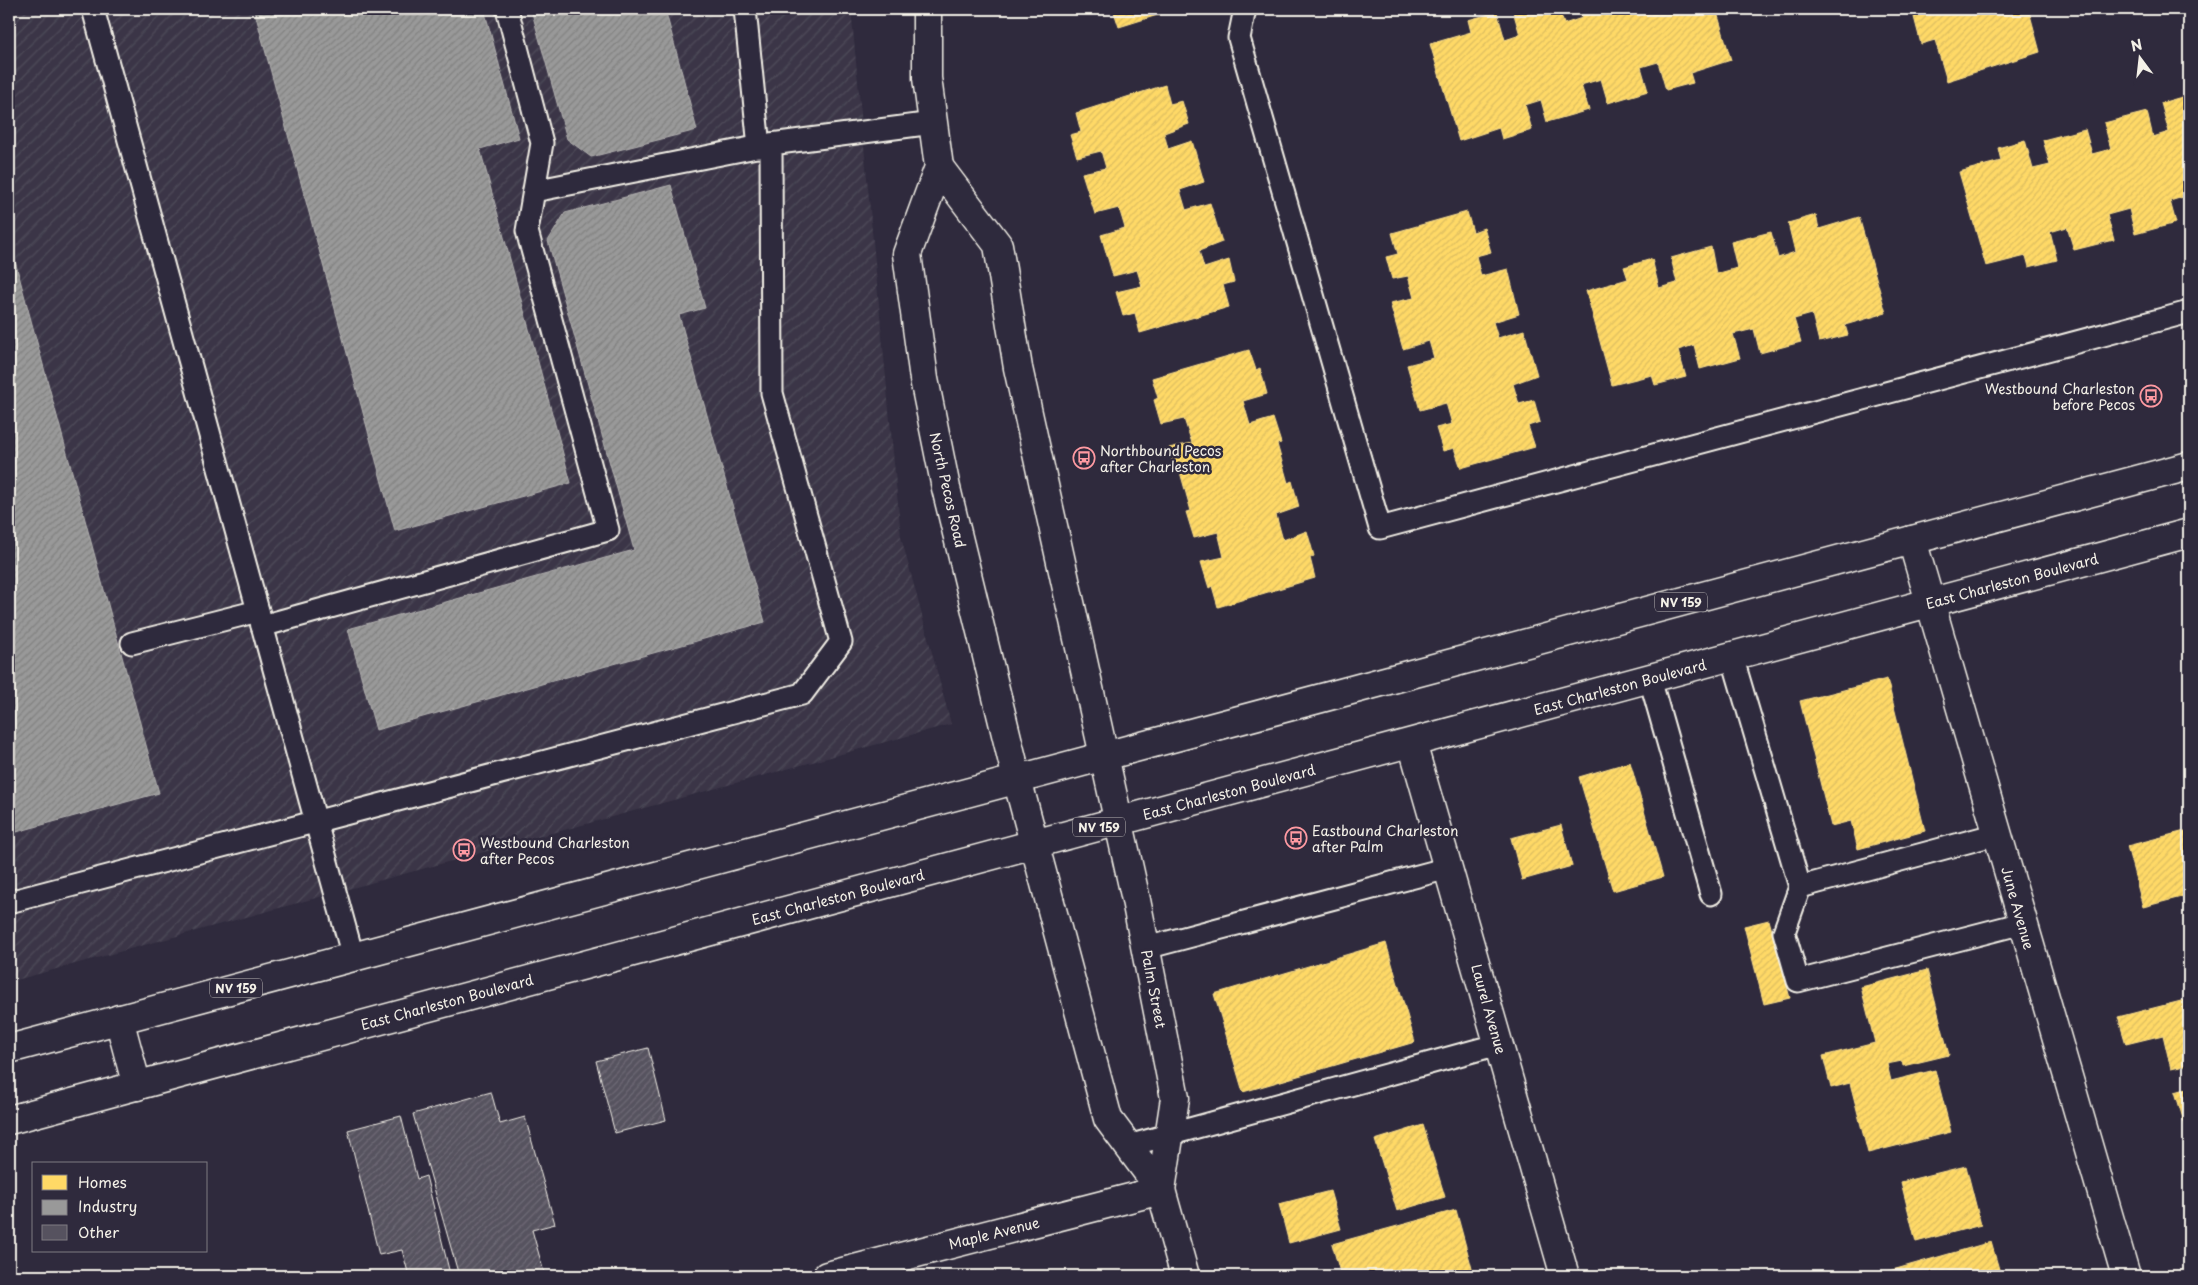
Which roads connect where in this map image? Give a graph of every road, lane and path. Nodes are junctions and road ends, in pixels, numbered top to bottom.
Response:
1 (93, 9) edge
2 (507, 9) edge
3 (745, 9) edge
4 (927, 9) edge
5 (1245, 9) edge
6 (933, 123) junction
7 (765, 146) junction
8 (939, 167) junction
9 (534, 192) junction
10 (2189, 312) edge
11 (2189, 466) edge
12 (2189, 534) edge
13 (1912, 540) junction
14 (1929, 604) junction
15 (260, 618) junction
16 (132, 643) dead end
17 (1732, 656) junction
18 (1650, 679) junction
19 (1412, 743) junction
20 (1103, 756) junction
21 (1017, 779) junction
22 (1111, 789) joint
23 (1026, 812) joint
24 (316, 822) junction
25 (1119, 822) junction
26 (1996, 834) junction
27 (1035, 844) junction
28 (1448, 868) junction
29 (1800, 887) junction
30 (1711, 894) dead end
31 (9, 902) edge
32 (2022, 923) junction
33 (1146, 948) junction
34 (353, 957) junction
35 (119, 1019) junction
36 (1498, 1044) junction
37 (9, 1048) edge
38 (137, 1086) junction
39 (9, 1120) edge
40 (1170, 1134) junction
41 (1128, 1146) junction
42 (1161, 1190) junction
43 (886, 1269) edge
44 (827, 1276) edge
45 (1185, 1276) edge
46 (1565, 1276) edge
47 (2126, 1276) edge

1 - 15 lane
2 - 9 lane
3 - 7 lane
4 - 6 main road, North Pecos Road
5 - 10 lane
6 - 7 lane
6 - 8 main road, North Pecos Road
7 - 9 lane
7 - 24 lane
8 - 20 main road, North Pecos Road
8 - 21 main road, North Pecos Road
9 - 15 lane
11 - 13 main road, NV 159
12 - 14 main road, East Charleston Boulevard / NV 159
13 - 14 main road, June Avenue
13 - 20 main road, NV 159
14 - 17 main road, East Charleston Boulevard / NV 159
14 - 26 main road, June Avenue
15 - 16 lane
15 - 24 lane
17 - 18 main road, East Charleston Boulevard / NV 159
17 - 29 lane
18 - 19 main road, East Charleston Boulevard / NV 159
18 - 30 lane
19 - 25 main road, East Charleston Boulevard / NV 159
19 - 28 main road, Laurel Avenue
20 - 21 main road, NV 159
20 - 22 main road, North Pecos Road
21 - 23 main road, North Pecos Road
21 - 34 main road, NV 159
22 - 25 main road, Palm Street
23 - 27 main road, Palm Street
24 - 31 lane
24 - 34 lane
25 - 27 main road, East Charleston Boulevard / NV 159
25 - 33 main road, Palm Street
26 - 29 lane
26 - 32 main road, June Avenue
27 - 38 main road, East Charleston Boulevard / NV 159
27 - 41 main road, Palm Street
28 - 33 lane
28 - 36 main road, Laurel Avenue
29 - 32 lane
32 - 47 main road, June Avenue
33 - 40 main road, Palm Street
34 - 35 main road, NV 159
35 - 37 main road, NV 159
35 - 38 main road
36 - 40 lane
36 - 46 main road, Laurel Avenue
38 - 39 main road, East Charleston Boulevard / NV 159
40 - 41 lane
40 - 42 main road, Palm Street
41 - 42 main road, Palm Street
42 - 43 main road, Maple Avenue
42 - 45 main road, Palm Street
43 - 44 main road, Maple Avenue

